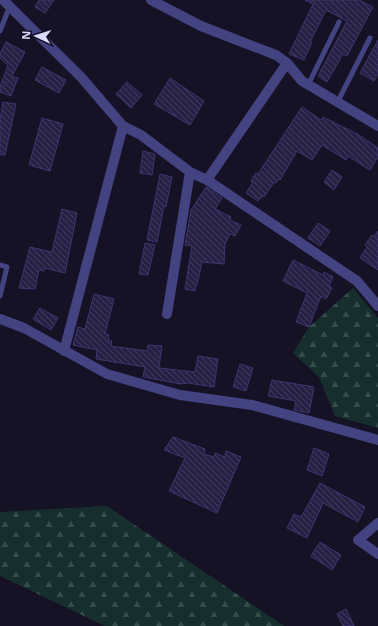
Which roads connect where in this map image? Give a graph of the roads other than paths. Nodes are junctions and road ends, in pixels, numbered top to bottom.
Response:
1 (151, 0) edge
2 (6, 4) edge
3 (339, 22) dead end
4 (0, 31) edge
5 (370, 38) dead end
6 (287, 63) junction
7 (308, 85) junction
8 (338, 101) junction
9 (123, 126) junction
10 (378, 126) edge
11 (190, 172) junction
12 (207, 180) junction
13 (0, 265) edge
14 (0, 296) edge
15 (378, 306) edge
16 (167, 314) dead end
17 (0, 319) edge
18 (64, 351) junction
19 (378, 440) edge
20 (378, 523) edge
21 (378, 554) edge

1 - 6 street
2 - 4 lane
2 - 9 street
3 - 7 lane
5 - 8 lane
6 - 7 street
6 - 12 street
7 - 8 street
8 - 10 street
9 - 11 street
9 - 18 street
11 - 12 street
11 - 16 street
12 - 15 street
13 - 14 lane
17 - 18 street
18 - 19 street
20 - 21 street

